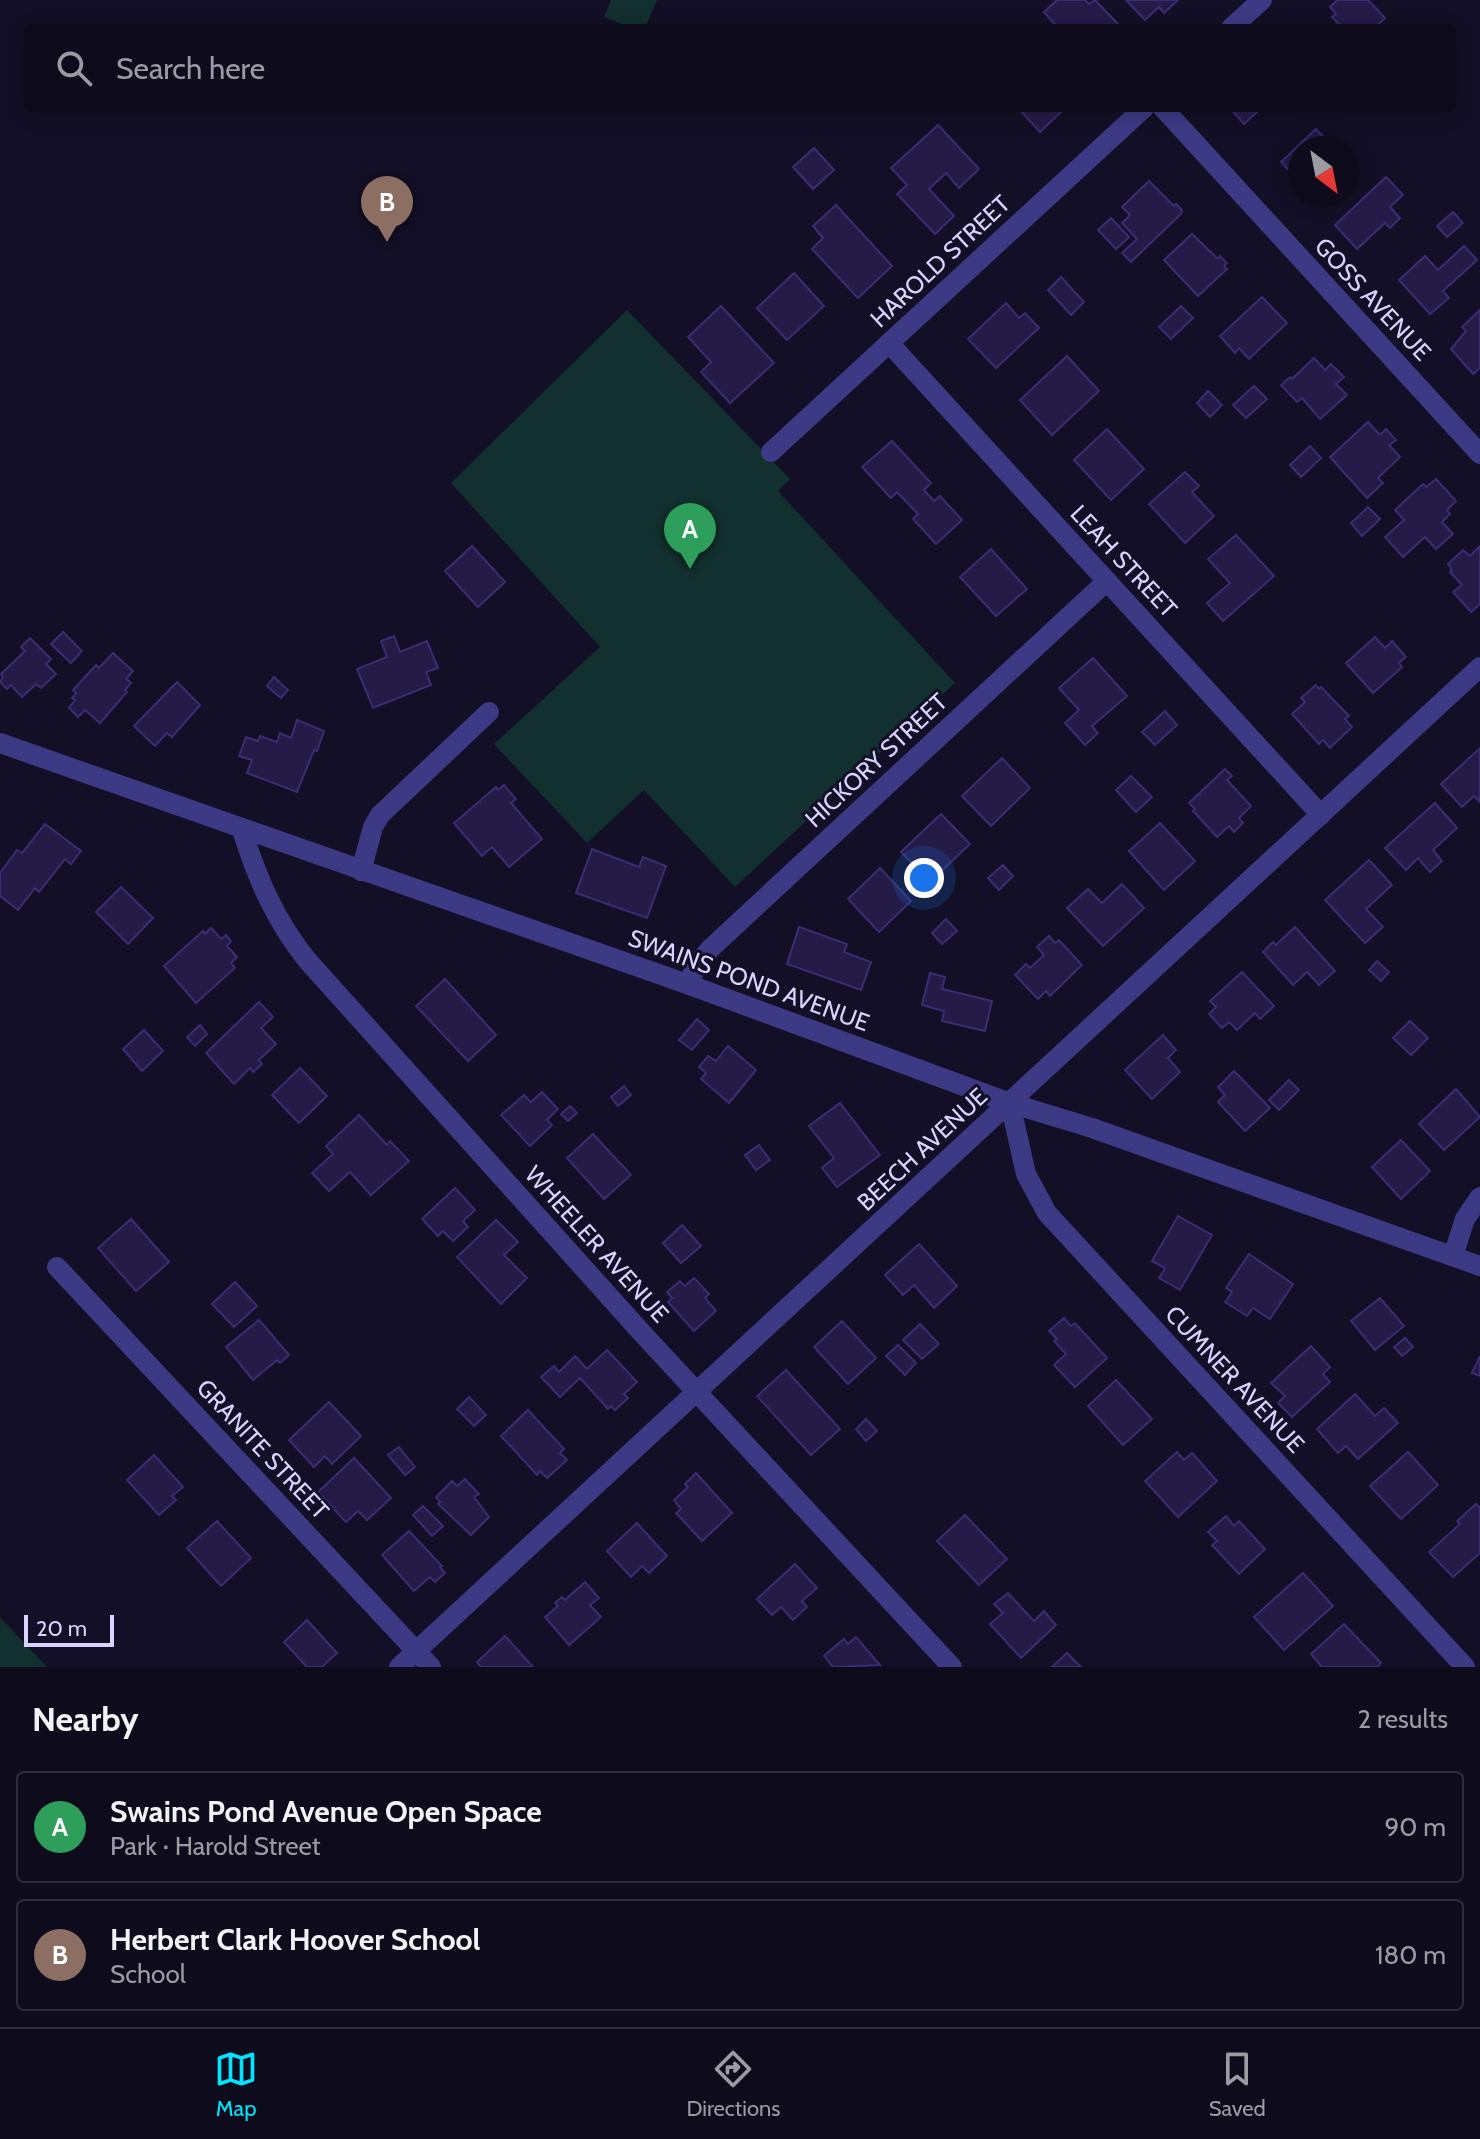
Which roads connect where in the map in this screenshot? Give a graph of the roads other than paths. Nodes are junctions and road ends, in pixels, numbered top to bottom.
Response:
1 (1262, 0) edge
2 (1235, 24) edge
3 (1140, 112) edge
4 (1167, 112) edge
5 (889, 343) junction
6 (771, 452) dead end
7 (1480, 454) edge
8 (1107, 581) junction
9 (1480, 667) edge
10 (489, 712) dead end
11 (0, 743) edge
12 (1321, 815) junction
13 (242, 830) junction
14 (361, 871) junction
15 (687, 984) junction
16 (1010, 1103) junction
17 (1480, 1197) edge
18 (1453, 1256) junction
19 (1480, 1266) edge
20 (57, 1267) dead end
21 (698, 1393) junction
22 (416, 1651) junction
23 (399, 1667) edge
24 (431, 1667) edge
25 (952, 1667) edge
26 (1465, 1667) edge

1 - 2 street
3 - 5 street, HAROLD STREET
4 - 7 street, GOSS AVENUE
5 - 6 street, HAROLD STREET
5 - 8 street, LEAH STREET
8 - 12 street, LEAH STREET
8 - 15 street, HICKORY STREET
9 - 12 street, BEECH AVENUE
10 - 14 street
11 - 13 street, SWAINS POND AVENUE
12 - 16 street, BEECH AVENUE
13 - 14 street, SWAINS POND AVENUE
13 - 21 street, WHEELER AVENUE
14 - 15 street, SWAINS POND AVENUE
15 - 16 street, SWAINS POND AVENUE
16 - 18 street, SWAINS POND AVENUE
16 - 21 street, BEECH AVENUE
16 - 26 street, CUMNER AVENUE
17 - 18 street
18 - 19 street, SWAINS POND AVENUE
20 - 22 street, GRANITE STREET
21 - 22 street, BEECH AVENUE
21 - 25 street, WHEELER AVENUE
22 - 23 street, BEECH AVENUE
22 - 24 street, GRANITE STREET

